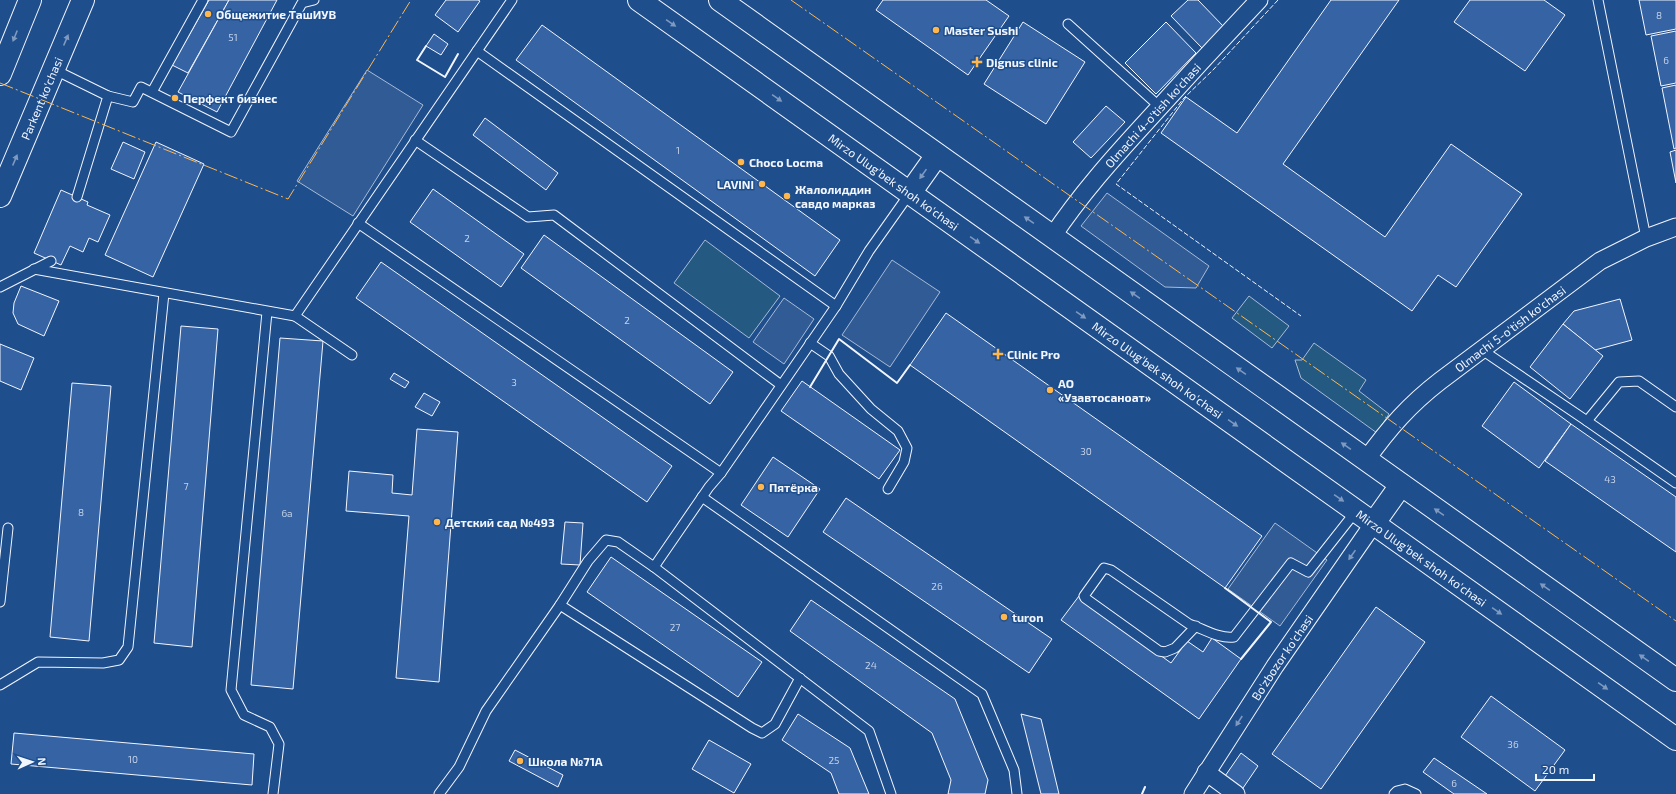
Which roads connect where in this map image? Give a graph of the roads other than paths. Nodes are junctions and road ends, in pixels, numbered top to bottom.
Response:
1 (30, 0) edge
2 (83, 0) edge
3 (203, 0) edge
4 (314, 0) edge
5 (512, 0) edge
6 (639, 0) edge
7 (720, 0) edge
8 (1259, 0) edge
9 (1598, 0) edge
10 (1068, 24) dead end
11 (477, 51) junction
12 (53, 69) junction
13 (0, 74) edge
14 (152, 92) junction
15 (108, 96) junction
16 (1160, 107) junction
17 (415, 140) junction
18 (937, 155) junction
19 (910, 193) junction
20 (0, 196) edge
21 (77, 197) dead end
22 (358, 223) junction
23 (1676, 227) edge
24 (1052, 237) junction
25 (1646, 238) junction
26 (51, 261) dead end
27 (34, 269) junction
28 (0, 287) edge
29 (164, 293) junction
30 (836, 306) junction
31 (267, 312) junction
32 (295, 316) junction
33 (810, 343) junction
34 (1482, 350) junction
35 (352, 355) dead end
36 (781, 385) junction
37 (1676, 407) edge
38 (1587, 421) junction
39 (1366, 460) junction
40 (721, 473) junction
41 (1676, 483) edge
42 (1401, 485) junction
43 (888, 489) dead end
44 (702, 497) junction
45 (1356, 511) junction
46 (1374, 524) junction
47 (8, 528) dead end
48 (654, 567) junction
49 (1, 590) edge
50 (0, 602) edge
51 (560, 605) junction
52 (1196, 626) junction
53 (800, 678) junction
54 (1676, 680) edge
55 (0, 684) edge
56 (1676, 739) edge
57 (1206, 772) junction
58 (273, 794) edge
59 (440, 794) edge
60 (891, 794) edge
61 (1017, 794) edge
62 (1193, 794) edge
63 (1236, 794) edge
64 (1394, 794) edge
65 (1416, 794) edge

1 -> 13 main road
12 -> 2 main road, Parkent ko'chasi
3 - 14 lane
4 - 14 lane
5 - 11 lane
6 -> 19 main road, Mirzo Ulug'bek shoh ko'chasi
7 - 18 main road
8 - 16 street, Olmachi 4-o'tish ko'chasi
9 - 25 lane
10 - 16 lane
11 - 17 lane
11 - 30 lane
12 - 15 lane
20 -> 12 main road, Parkent ko'chasi
14 - 15 lane
15 - 21 lane
16 - 24 street, Olmachi 4-o'tish ko'chasi
17 - 22 lane
17 - 36 lane
18 -> 19 main road
24 -> 18 main road
19 - 30 lane
19 -> 45 main road, Mirzo Ulug'bek shoh ko'chasi
22 - 32 lane
22 - 40 lane
23 - 25 street, Olmachi 5-o'tish ko'chasi
39 -> 24 main road
25 - 34 street, Olmachi 5-o'tish ko'chasi
26 - 27 lane
27 - 28 lane
27 - 29 lane
29 - 31 lane
29 - 55 lane
30 - 33 lane
31 - 32 lane
31 - 58 lane
32 - 35 lane
33 - 36 lane
33 - 43 lane
34 - 38 lane
34 - 39 street, Olmachi 5-o'tish ko'chasi
36 - 40 lane
37 - 38 lane
38 - 41 lane
39 - 42 main road
40 - 44 lane
42 - 46 main road
54 -> 42 main road
44 - 48 lane
44 - 61 lane
45 - 46 main road, Mirzo Ulug'bek shoh ko'chasi
45 - 52 lane
46 -> 56 main road, Mirzo Ulug'bek shoh ko'chasi
46 -> 57 street, Bo'zbozor ko'chasi
47 - 49 lane
48 - 51 lane
48 - 53 lane
49 - 50 lane
51 - 53 lane
51 - 59 lane
52 - 52 lane
53 - 60 lane
57 - 62 street, Bo'zbozor ko'chasi
57 - 63 street
64 - 65 lane

